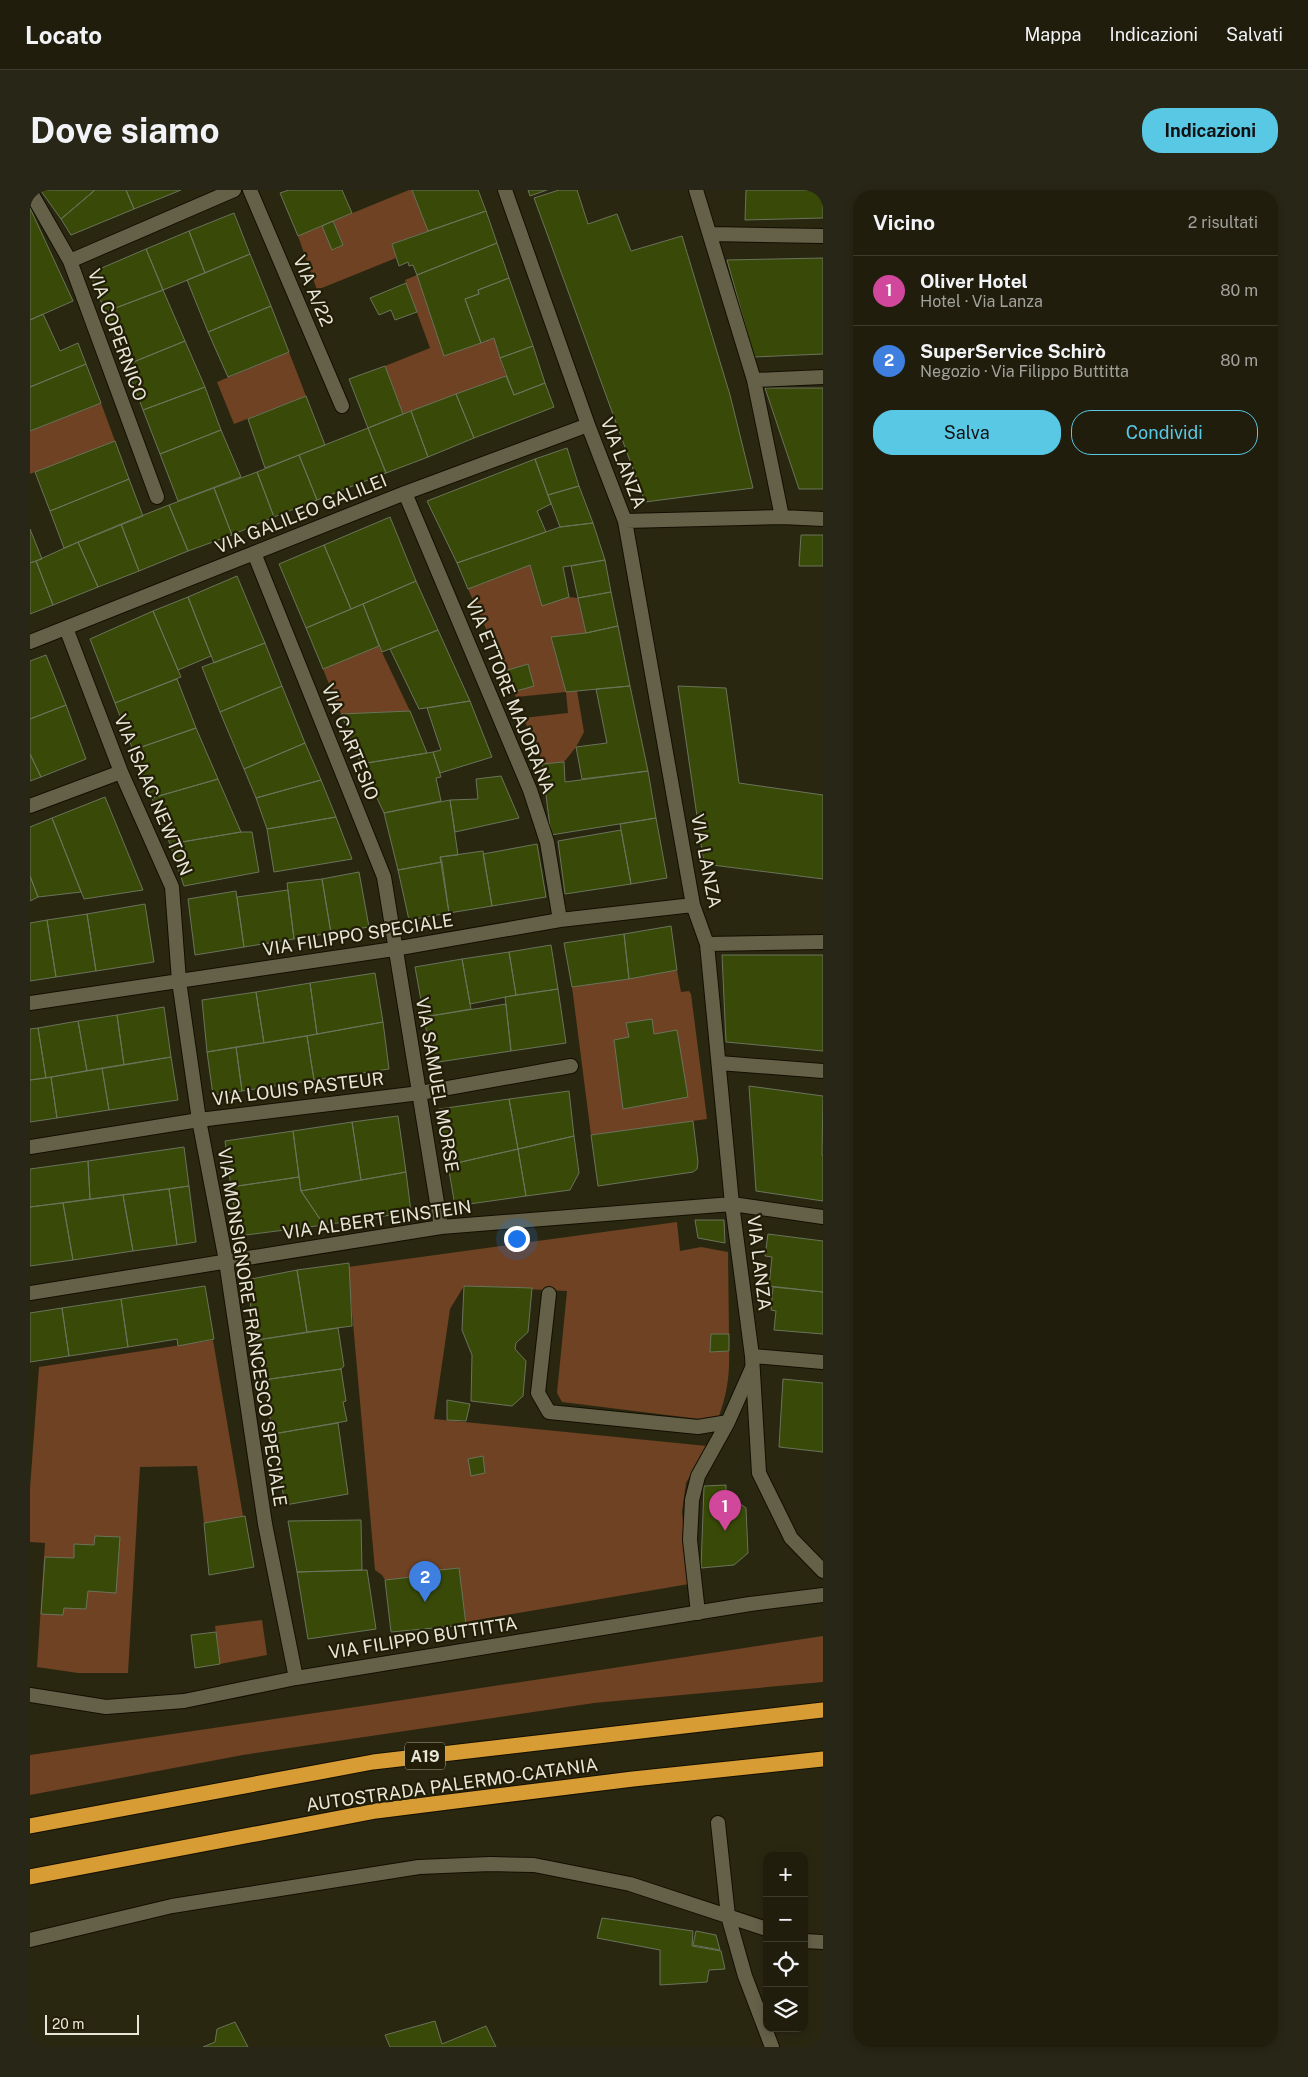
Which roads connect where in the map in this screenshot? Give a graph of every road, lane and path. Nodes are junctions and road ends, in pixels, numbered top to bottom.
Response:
1 (234, 190) edge
2 (250, 190) edge
3 (505, 190) edge
4 (696, 190) edge
5 (30, 191) edge
6 (710, 234) junction
7 (823, 236) edge
8 (70, 261) junction
9 (823, 378) edge
10 (754, 380) junction
11 (342, 406) dead end
12 (588, 425) junction
13 (405, 493) junction
14 (157, 497) dead end
15 (782, 518) junction
16 (823, 518) edge
17 (625, 521) junction
18 (254, 552) junction
19 (66, 628) junction
20 (30, 642) edge
21 (121, 772) junction
22 (30, 806) edge
23 (693, 905) junction
24 (560, 920) junction
25 (823, 942) edge
26 (707, 944) junction
27 (394, 950) junction
28 (179, 982) junction
29 (30, 1003) edge
30 (719, 1062) junction
31 (571, 1066) dead end
32 (823, 1071) edge
33 (420, 1093) junction
34 (199, 1120) junction
35 (30, 1147) edge
36 (732, 1204) junction
37 (823, 1217) edge
38 (441, 1227) junction
39 (226, 1261) junction
40 (30, 1293) edge
41 (550, 1294) dead end
42 (752, 1362) junction
43 (823, 1362) edge
44 (728, 1422) junction
45 (823, 1571) edge
46 (823, 1595) edge
47 (698, 1613) junction
48 (296, 1678) junction
49 (30, 1695) edge
50 (823, 1710) edge
51 (823, 1759) edge
52 (718, 1823) dead end
53 (30, 1826) edge
54 (30, 1877) edge
55 (728, 1916) junction
56 (763, 1928) edge
57 (30, 1940) edge
58 (808, 1941) edge
59 (823, 1942) edge
60 (772, 2047) edge

1 - 8 street
2 - 11 street, VIA A/22
3 - 12 street, VIA LANZA
4 - 6 street
5 - 8 street, VIA COPERNICO
6 - 7 street
6 - 10 street
8 - 14 street, VIA COPERNICO
9 - 10 street
10 - 15 street
12 - 13 street, VIA GALILEO GALILEI
12 - 17 street, VIA LANZA
13 - 18 street, VIA GALILEO GALILEI
13 - 24 street, VIA ETTORE MAJORANA
15 - 16 street
15 - 17 street
17 - 23 street, VIA LANZA
18 - 19 street, VIA GALILEO GALILEI
18 - 27 street, VIA CARTESIO
19 - 20 street, VIA GALILEO GALILEI
19 - 21 street, VIA ISAAC NEWTON
21 - 22 street
21 - 28 street, VIA ISAAC NEWTON
23 - 24 street, VIA FILIPPO SPECIALE
23 - 26 street, VIA LANZA
24 - 27 street, VIA FILIPPO SPECIALE
25 - 26 street
26 - 30 street, VIA LANZA
27 - 28 street, VIA FILIPPO SPECIALE
27 - 33 street, VIA SAMUEL MORSE
28 - 29 street, VIA FILIPPO SPECIALE
28 - 34 street, VIA MONSIGNORE FRANCESCO SPECIALE
30 - 32 street
30 - 36 street, VIA LANZA
31 - 33 street, VIA LOUIS PASTEUR
33 - 34 street, VIA LOUIS PASTEUR
33 - 38 street, VIA SAMUEL MORSE
34 - 35 street, VIA LOUIS PASTEUR
34 - 39 street, VIA MONSIGNORE FRANCESCO SPECIALE
36 - 37 street, VIA ALBERT EINSTEIN
36 - 38 street, VIA ALBERT EINSTEIN
36 - 42 street, VIA LANZA
38 - 39 street, VIA ALBERT EINSTEIN
39 - 40 street, VIA ALBERT EINSTEIN
39 - 48 street, VIA MONSIGNORE FRANCESCO SPECIALE
41 - 44 street
42 - 43 street
42 - 44 street
42 - 45 street, VIA LANZA
44 - 47 street
46 - 47 street, VIA FILIPPO BUTTITTA
47 - 48 street, VIA FILIPPO BUTTITTA
48 - 49 street, VIA FILIPPO BUTTITTA
50 - 53 highway, AUTOSTRADA PALERMO-CATANIA / A19
51 - 54 highway, AUTOSTRADA PALERMO-CATANIA
52 - 55 street
55 - 56 street
55 - 57 street
55 - 60 street
58 - 59 street

